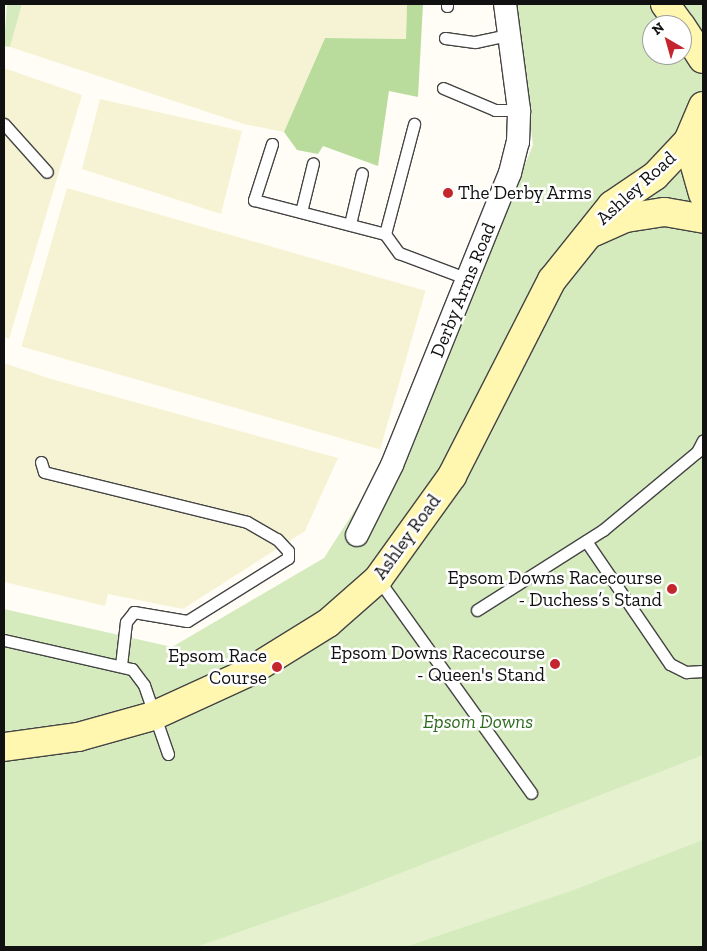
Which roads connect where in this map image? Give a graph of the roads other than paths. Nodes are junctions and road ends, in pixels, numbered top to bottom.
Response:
1 (504, 4) edge
2 (665, 4) edge
3 (673, 15) edge
4 (508, 35) junction
5 (445, 38) dead end
6 (692, 42) edge
7 (703, 59) edge
8 (443, 88) dead end
9 (703, 106) edge
10 (519, 110) junction
11 (4, 124) edge
12 (414, 124) dead end
13 (688, 141) junction
14 (272, 144) dead end
15 (313, 163) dead end
16 (47, 172) dead end
17 (362, 174) dead end
18 (703, 194) edge
19 (301, 212) junction
20 (703, 219) edge
21 (350, 224) junction
22 (385, 234) junction
23 (584, 236) junction
24 (468, 279) junction
25 (703, 440) edge
26 (40, 462) dead end
27 (357, 535) dead end
28 (586, 541) junction
29 (378, 579) junction
30 (477, 610) dead end
31 (4, 640) edge
32 (120, 665) junction
33 (703, 671) edge
34 (153, 716) junction
35 (4, 747) edge
36 (168, 754) dead end
37 (531, 793) dead end

1 - 4 street, Derby Arms Road
2 - 3 main road
4 - 5 lane
4 - 10 street, Derby Arms Road
6 - 7 main road
8 - 10 lane
9 - 13 main road
10 - 24 street, Derby Arms Road
11 - 16 lane
12 - 22 lane
13 - 18 main road
13 - 23 main road, Ashley Road
14 - 19 lane
15 - 19 lane
17 - 21 lane
19 - 21 lane
20 - 23 main road, Ashley Road
21 - 22 lane
22 - 24 lane
23 - 29 main road, Ashley Road
24 - 27 street, Derby Arms Road
25 - 28 lane
26 - 32 lane
28 - 30 lane
28 - 33 lane
29 - 34 main road, Ashley Road
29 - 37 lane
31 - 32 lane
32 - 34 lane
34 - 35 main road, Ashley Road
34 - 36 lane

